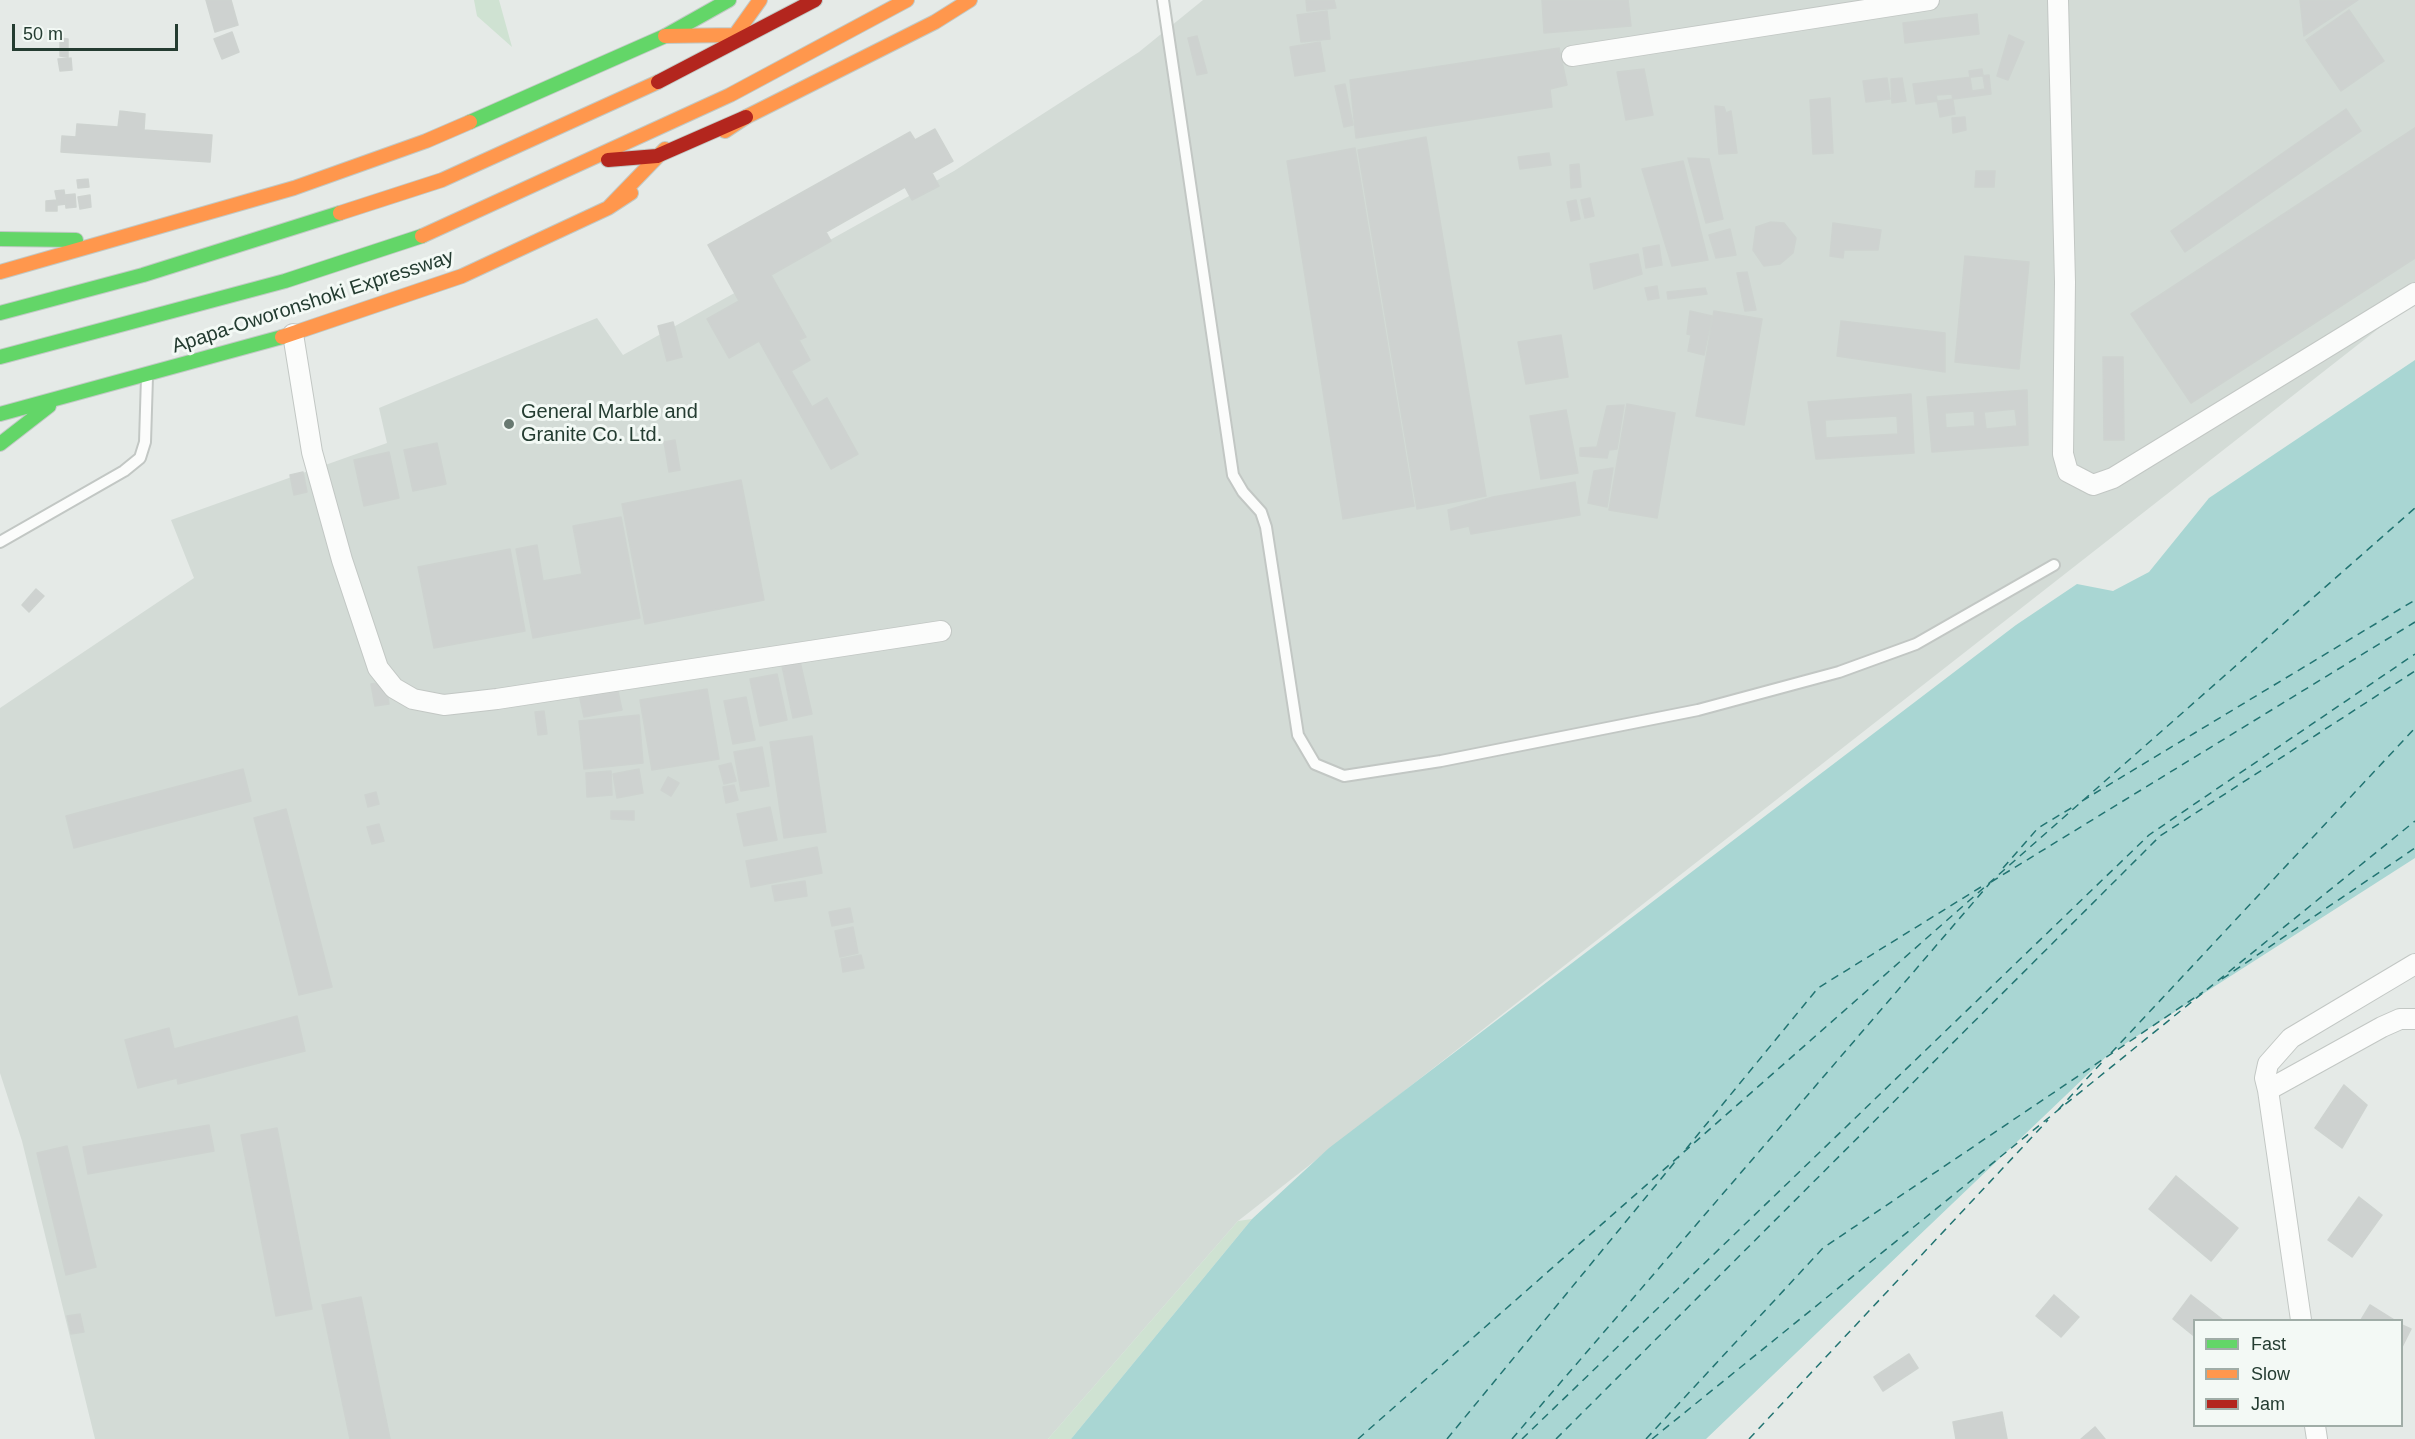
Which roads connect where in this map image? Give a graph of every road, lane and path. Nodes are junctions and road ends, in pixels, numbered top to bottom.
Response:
1 (729, 0) edge
2 (760, 0) edge
3 (815, 0) edge
4 (907, 0) edge
5 (970, 0) edge
6 (1163, 0) edge
7 (1929, 0) edge
8 (2058, 0) edge
9 (794, 12) junction
10 (735, 35) junction
11 (665, 36) junction
12 (1572, 56) dead end
13 (686, 69) junction
14 (730, 95) junction
15 (746, 117) junction
16 (657, 156) junction
17 (582, 163) junction
18 (608, 208) junction
19 (139, 231) junction
20 (0, 239) edge
21 (0, 272) edge
22 (2415, 293) edge
23 (0, 313) edge
24 (293, 334) junction
25 (0, 357) edge
26 (147, 375) junction
27 (61, 397) junction
28 (0, 414) edge
29 (0, 444) edge
30 (0, 543) edge
31 (2054, 566) dead end
32 (941, 631) dead end
33 (2415, 964) edge
34 (2415, 1019) edge
35 (2268, 1090) junction
36 (2301, 1319) edge

1 - 11 main road
2 - 10 main road
3 - 9 main road
4 - 14 main road, Apapa-Oworonshoki Expressway
5 - 15 main road, Apapa-Oworonshoki Expressway
6 - 31 lane
7 - 12 street
8 - 22 street
9 - 10 main road
9 - 13 main road
10 - 11 main road
10 - 13 main road
11 - 19 main road
13 - 23 main road
14 - 16 main road
14 - 17 main road, Apapa-Oworonshoki Expressway
15 - 16 main road
15 - 18 main road, Apapa-Oworonshoki Expressway
16 - 17 main road
16 - 18 main road
17 - 25 main road, Apapa-Oworonshoki Expressway
18 - 24 main road, Apapa-Oworonshoki Expressway
19 - 20 main road
19 - 21 main road
24 - 26 main road, Apapa-Oworonshoki Expressway
24 - 32 street
26 - 27 main road, Apapa-Oworonshoki Expressway
26 - 30 lane
27 - 28 main road, Apapa-Oworonshoki Expressway
27 - 29 main road
33 - 35 street
34 - 35 street
35 - 36 street

